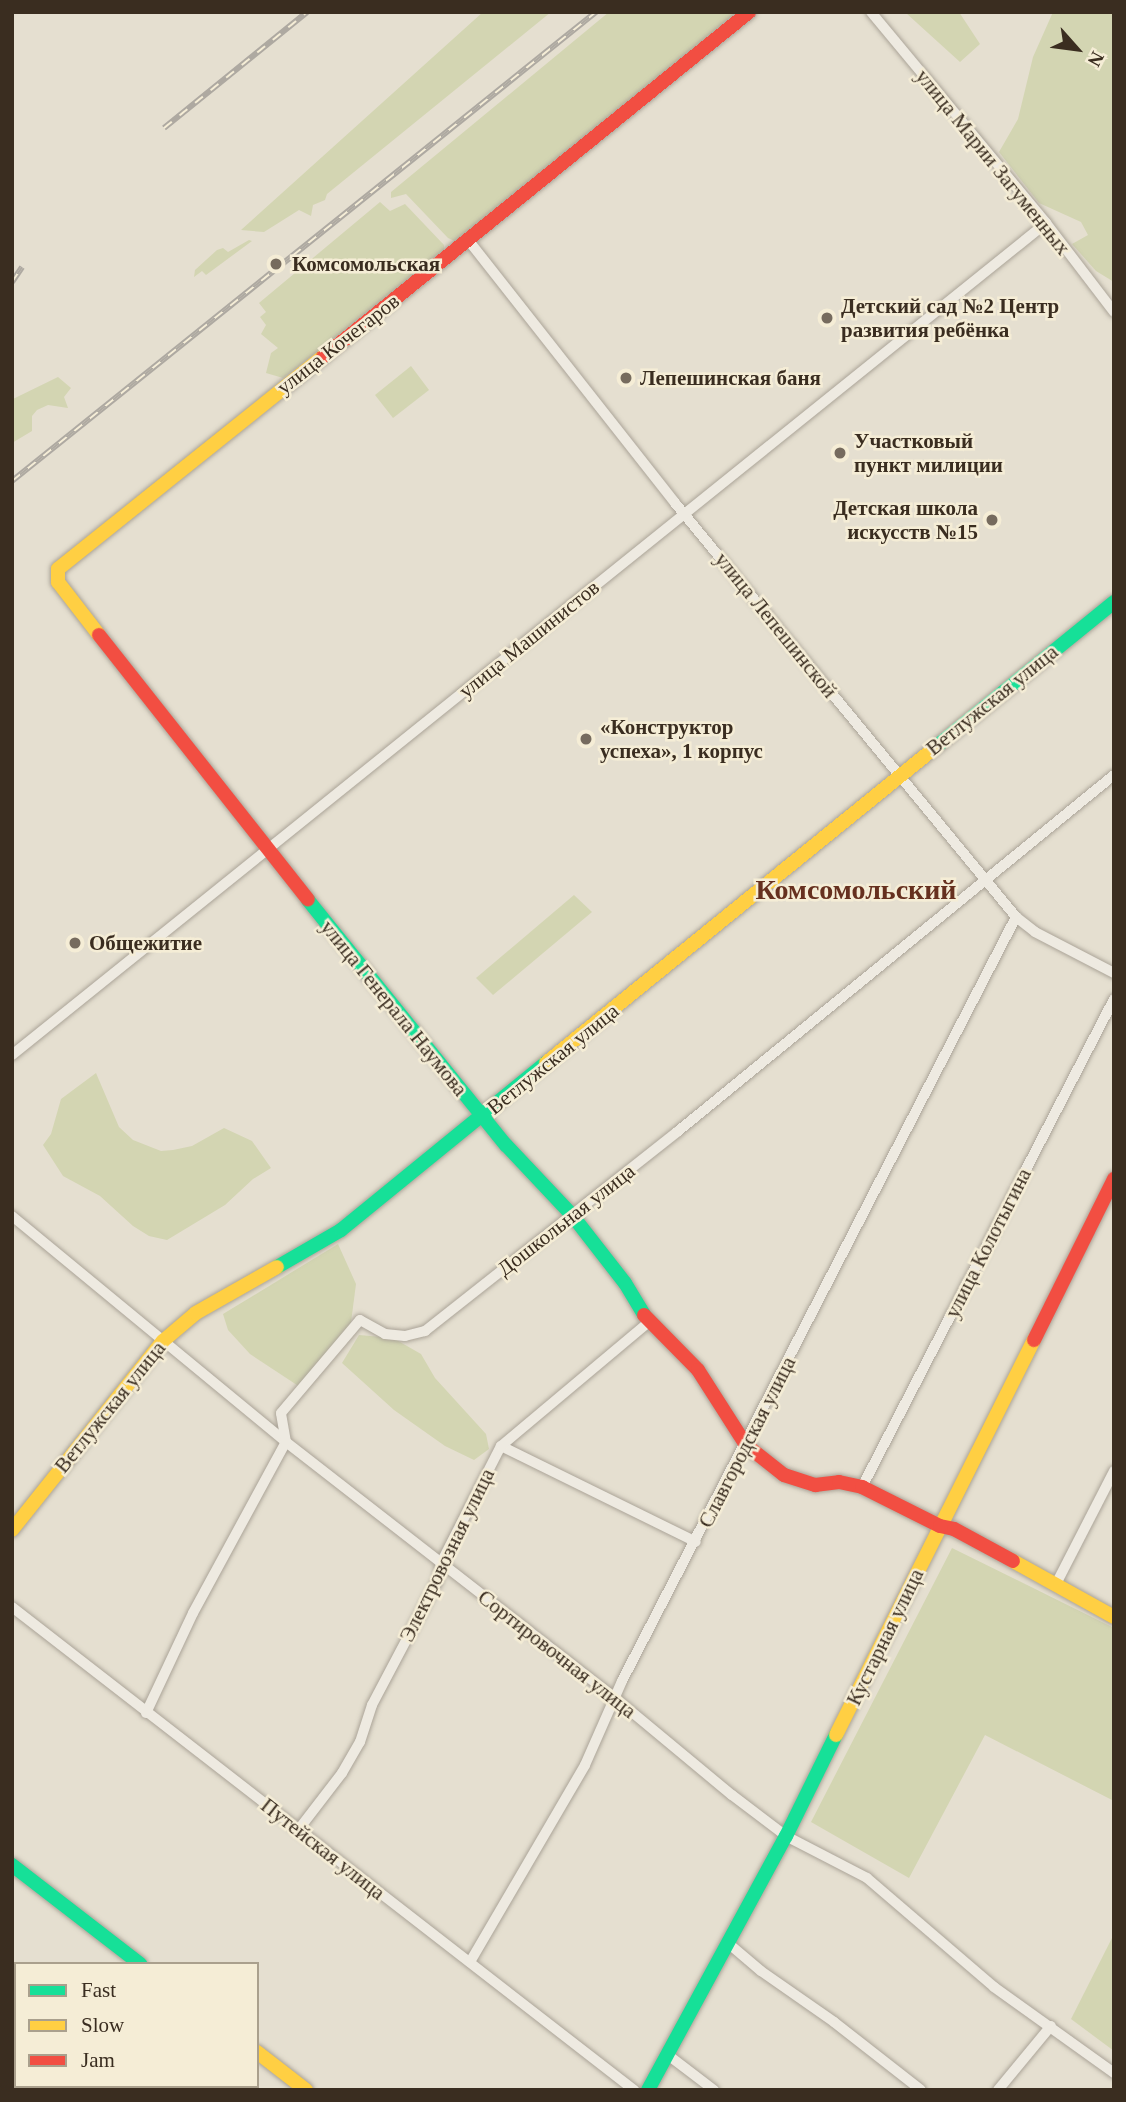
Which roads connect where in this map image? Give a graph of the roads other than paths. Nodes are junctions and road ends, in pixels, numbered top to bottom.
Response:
1 (749, 12) edge
2 (871, 12) edge
3 (1046, 223) junction
4 (469, 242) junction
5 (1114, 312) edge
6 (685, 514) junction
7 (58, 569) joint
8 (1114, 602) edge
9 (898, 775) junction
10 (1114, 775) edge
11 (268, 851) junction
12 (984, 879) junction
13 (1016, 917) junction
14 (1114, 973) edge
15 (1114, 999) edge
16 (12, 1055) edge
17 (482, 1117) junction
18 (1113, 1181) edge
19 (572, 1215) junction
20 (12, 1216) edge
21 (649, 1322) junction
22 (163, 1341) junction
23 (286, 1442) junction
24 (746, 1445) junction
25 (500, 1446) junction
26 (1114, 1471) edge
27 (862, 1488) junction
28 (940, 1526) junction
29 (12, 1530) edge
30 (696, 1542) junction
31 (441, 1563) junction
32 (1056, 1584) junction
33 (12, 1607) edge
34 (1114, 1617) edge
35 (615, 1698) junction
36 (146, 1713) junction
37 (299, 1829) junction
38 (786, 1836) junction
39 (12, 1865) edge
40 (728, 1943) junction
41 (137, 1962) edge
42 (470, 1962) junction
43 (1051, 2026) junction
44 (259, 2054) edge
45 (668, 2055) junction
46 (1114, 2073) edge
47 (306, 2090) edge
48 (634, 2090) edge
49 (648, 2090) edge
50 (714, 2090) edge
51 (921, 2090) edge
52 (998, 2090) edge

1 - 4 street, улица Кочегаров
2 - 3 street, улица Марии Загуменных
3 - 5 street, улица Марии Загуменных
3 - 6 street, улица Машинистов
4 - 6 street, улица Лепешинской
4 - 7 street, улица Кочегаров
6 - 9 street, улица Лепешинской
6 - 11 street, улица Машинистов
7 - 11 street, улица Генерала Наумова
8 - 9 street, Ветлужская улица
9 - 12 street, улица Лепешинской
9 - 17 street, Ветлужская улица
10 - 12 street, Дошкольная улица
11 - 16 street, улица Машинистов
11 - 17 street, улица Генерала Наумова
12 - 13 street, улица Лепешинской
12 - 19 street, Дошкольная улица
13 - 14 street, улица Лепешинской
13 - 24 street, Славгородская улица
15 - 27 street, улица Колотыгина
17 - 19 street, улица Генерала Наумова
17 - 22 street, Ветлужская улица
18 - 28 street, Кустарная улица
19 - 21 street, улица Генерала Наумова
19 - 23 street, Дошкольная улица
20 - 22 street, Сортировочная улица
21 - 24 street, улица Генерала Наумова
21 - 25 street, Электровозная улица
22 - 23 street, Сортировочная улица
22 - 29 street, Ветлужская улица
23 - 31 street, Сортировочная улица
23 - 36 street
24 - 27 street, улица Генерала Наумова
24 - 30 street, Славгородская улица
25 - 30 street
25 - 31 street, Электровозная улица
26 - 32 street
27 - 28 street, улица Генерала Наумова
28 - 32 street, улица Генерала Наумова
28 - 38 street, Кустарная улица
30 - 35 street, Славгородская улица
31 - 35 street, Сортировочная улица
31 - 37 street, Электровозная улица
32 - 34 street, улица Генерала Наумова
33 - 36 street, Путейская улица
35 - 38 street, Сортировочная улица
35 - 42 street, Славгородская улица
36 - 37 street, Путейская улица
37 - 42 street, Путейская улица
38 - 40 street, Кустарная улица
38 - 43 street, Сортировочная улица
39 - 41 street
40 - 45 street, Кустарная улица
40 - 51 street
42 - 48 street, Путейская улица
43 - 46 street, Сортировочная улица
43 - 52 street
44 - 47 street
45 - 49 street, Кустарная улица
45 - 50 street

